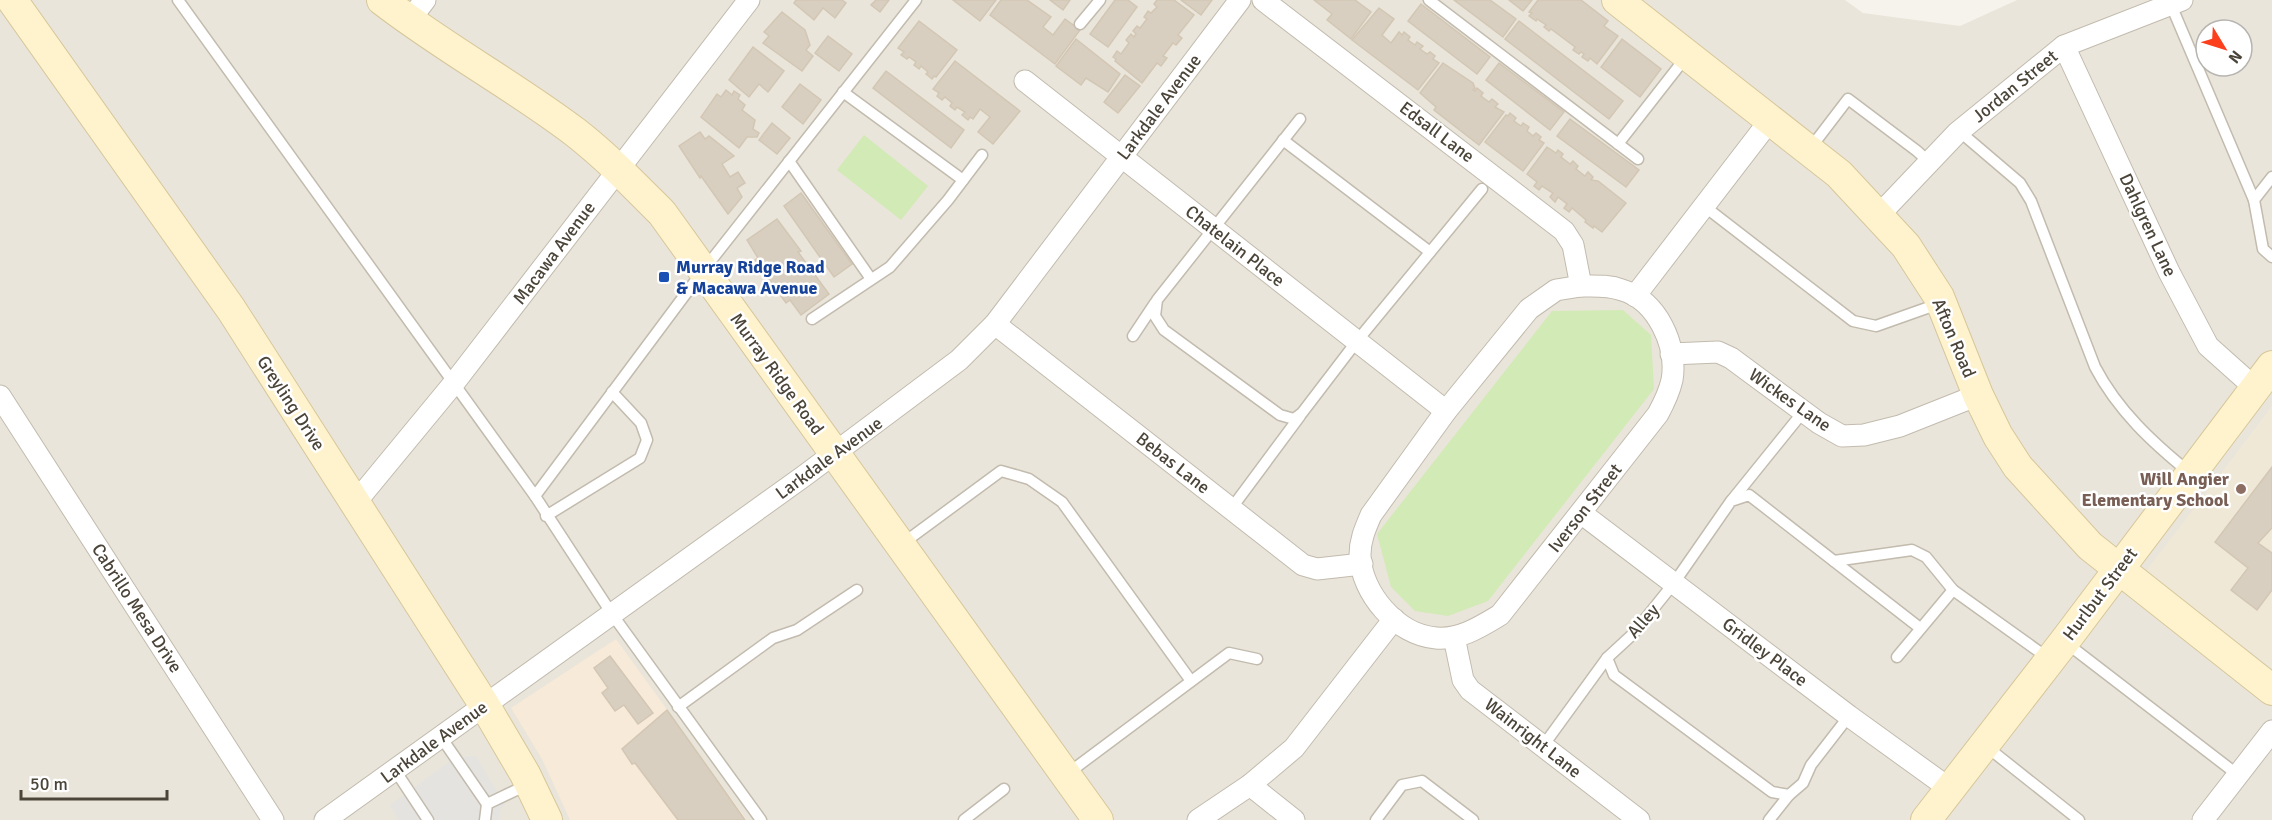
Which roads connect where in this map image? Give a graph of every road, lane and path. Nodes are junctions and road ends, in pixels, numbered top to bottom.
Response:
1 (12, 0) edge
2 (178, 0) edge
3 (382, 0) edge
4 (749, 0) edge
5 (916, 0) edge
6 (1240, 0) edge
7 (1263, 0) edge
8 (1429, 0) edge
9 (1617, 0) edge
10 (1098, 1) edge
11 (2177, 2) edge
12 (417, 10) edge
13 (1080, 24) dead end
14 (2064, 46) junction
15 (1688, 55) junction
16 (1025, 81) dead end
17 (843, 92) junction
18 (1300, 119) dead end
19 (1771, 120) junction
20 (1959, 131) junction
21 (1283, 140) junction
22 (1618, 144) junction
23 (1809, 150) junction
24 (982, 155) dead end
25 (1120, 157) junction
26 (1638, 159) dead end
27 (789, 161) junction
28 (1930, 163) junction
29 (618, 169) junction
30 (2272, 177) edge
31 (963, 180) junction
32 (1482, 189) dead end
33 (2254, 200) junction
34 (1704, 206) junction
35 (1878, 216) junction
36 (1214, 230) junction
37 (1430, 252) junction
38 (2272, 257) edge
39 (702, 272) junction
40 (871, 279) junction
41 (1581, 286) junction
42 (1635, 296) junction
43 (1157, 300) junction
44 (1941, 303) junction
45 (812, 319) dead end
46 (995, 324) junction
47 (1133, 336) dead end
48 (1357, 341) junction
49 (1671, 354) junction
50 (2264, 377) edge
51 (454, 384) junction
52 (612, 392) junction
53 (1978, 395) junction
54 (0, 396) edge
55 (1446, 411) junction
56 (1803, 412) junction
57 (1302, 413) junction
58 (834, 452) junction
59 (2190, 473) junction
60 (534, 496) junction
61 (1731, 501) junction
62 (355, 503) junction
63 (1231, 509) junction
64 (1581, 513) junction
65 (546, 516) junction
66 (900, 545) junction
67 (1834, 561) junction
68 (1362, 564) junction
69 (2118, 568) junction
70 (1674, 583) junction
71 (857, 590) dead end
72 (1953, 590) junction
73 (612, 614) junction
74 (1394, 619) junction
75 (1920, 628) junction
76 (1454, 637) junction
77 (2057, 651) junction
78 (1897, 657) dead end
79 (1607, 658) junction
80 (1257, 659) dead end
81 (1191, 681) junction
82 (2272, 690) edge
83 (485, 705) junction
84 (678, 707) junction
85 (1849, 716) junction
86 (2272, 730) edge
87 (441, 737) junction
88 (1984, 745) junction
89 (1543, 746) junction
90 (395, 770) junction
91 (1066, 775) junction
92 (2238, 775) junction
93 (529, 784) junction
94 (1250, 785) junction
95 (1004, 789) dead end
96 (1950, 789) junction
97 (1789, 795) junction
98 (487, 804) junction
99 (273, 820) edge
100 (325, 820) edge
101 (428, 820) edge
102 (484, 820) edge
103 (547, 820) edge
104 (761, 820) edge
105 (964, 820) edge
106 (1098, 820) edge
107 (1198, 820) edge
108 (1294, 820) edge
109 (1376, 820) edge
110 (1473, 820) edge
111 (1639, 820) edge
112 (1768, 820) edge
113 (1926, 820) edge
114 (2079, 820) edge
115 (2203, 820) edge

1 - 62 street, Greyling Drive
2 - 51 lane
3 - 12 street, Murray Ridge Road
4 - 29 street, Macawa Avenue
5 - 17 lane
6 - 25 street, Larkdale Avenue
7 - 41 street, Edsall Lane
8 - 22 lane
9 - 15 street, Afton Road
10 - 13 lane
11 - 14 street, Jordan Street
11 - 33 lane
12 - 29 street, Murray Ridge Road
14 - 20 street, Jordan Street
14 - 50 street, Dahlgren Lane
15 - 19 street, Afton Road
15 - 22 lane
16 - 25 street, Chatelain Place
17 - 27 lane
17 - 31 lane
18 - 21 lane
19 - 23 street, Afton Road
19 - 34 street
20 - 28 street, Jordan Street
20 - 59 lane
21 - 36 lane
21 - 37 lane
22 - 26 lane
23 - 28 lane
23 - 35 street, Afton Road
24 - 31 lane
25 - 36 street, Chatelain Place
25 - 46 street, Larkdale Avenue
27 - 39 lane
27 - 40 lane
28 - 35 street, Jordan Street
29 - 39 street, Murray Ridge Road
29 - 51 street, Macawa Avenue
30 - 33 lane
31 - 40 lane
32 - 37 lane
33 - 38 lane
34 - 42 street
34 - 44 lane
35 - 44 street, Afton Road
36 - 43 lane
36 - 48 street, Chatelain Place
37 - 48 lane
39 - 52 lane
39 - 58 street, Murray Ridge Road
40 - 45 lane
41 - 42 street, Iverson Street
41 - 55 street, Iverson Street
42 - 49 street, Iverson Street
43 - 47 lane
43 - 57 lane
44 - 53 street, Afton Road
46 - 58 street, Larkdale Avenue
46 - 63 street, Bebas Lane
48 - 55 street, Chatelain Place
48 - 57 lane
49 - 56 street, Wickes Lane
49 - 64 street, Iverson Street
50 - 59 street, Hurlbut Street
51 - 60 lane
51 - 62 street, Macawa Avenue
52 - 60 lane
52 - 65 lane
53 - 56 street, Wickes Lane
53 - 69 street, Afton Road
54 - 99 street, Cabrillo Mesa Drive
55 - 68 street, Iverson Street
56 - 61 lane, Alley
57 - 63 lane
58 - 66 street, Murray Ridge Road
58 - 73 street, Larkdale Avenue
59 - 69 street, Hurlbut Street
60 - 65 lane
61 - 67 lane
61 - 70 lane, Alley
62 - 83 street, Greyling Drive
63 - 68 street, Bebas Lane
64 - 70 street, Gridley Place
64 - 76 street, Iverson Street
65 - 73 lane
66 - 81 lane
66 - 91 street, Murray Ridge Road
67 - 72 lane
67 - 75 lane
68 - 74 street, Iverson Street
69 - 77 street, Hurlbut Street
69 - 82 street, Afton Road
70 - 79 lane, Alley
70 - 85 street, Gridley Place
71 - 84 lane
72 - 75 lane
72 - 77 lane
73 - 83 street, Larkdale Avenue
73 - 84 lane
74 - 76 street, Iverson Street
74 - 94 street
75 - 78 lane
76 - 89 street, Wainright Lane
77 - 88 street, Hurlbut Street
77 - 92 lane
79 - 89 lane, Alley
79 - 97 lane
80 - 81 lane
81 - 91 lane
83 - 87 street, Larkdale Avenue
83 - 93 street, Greyling Drive
84 - 104 lane
85 - 96 street, Gridley Place
85 - 97 lane
86 - 92 street
87 - 90 street, Larkdale Avenue
87 - 98 lane
88 - 96 street, Hurlbut Street
88 - 114 lane
89 - 111 street, Wainright Lane
90 - 100 street, Larkdale Avenue
90 - 101 lane
91 - 106 street, Murray Ridge Road
92 - 115 street
93 - 98 lane
93 - 103 street, Greyling Drive
94 - 107 street
94 - 108 street
95 - 105 lane
96 - 113 street, Hurlbut Street
97 - 112 lane
98 - 102 lane
109 - 110 lane

